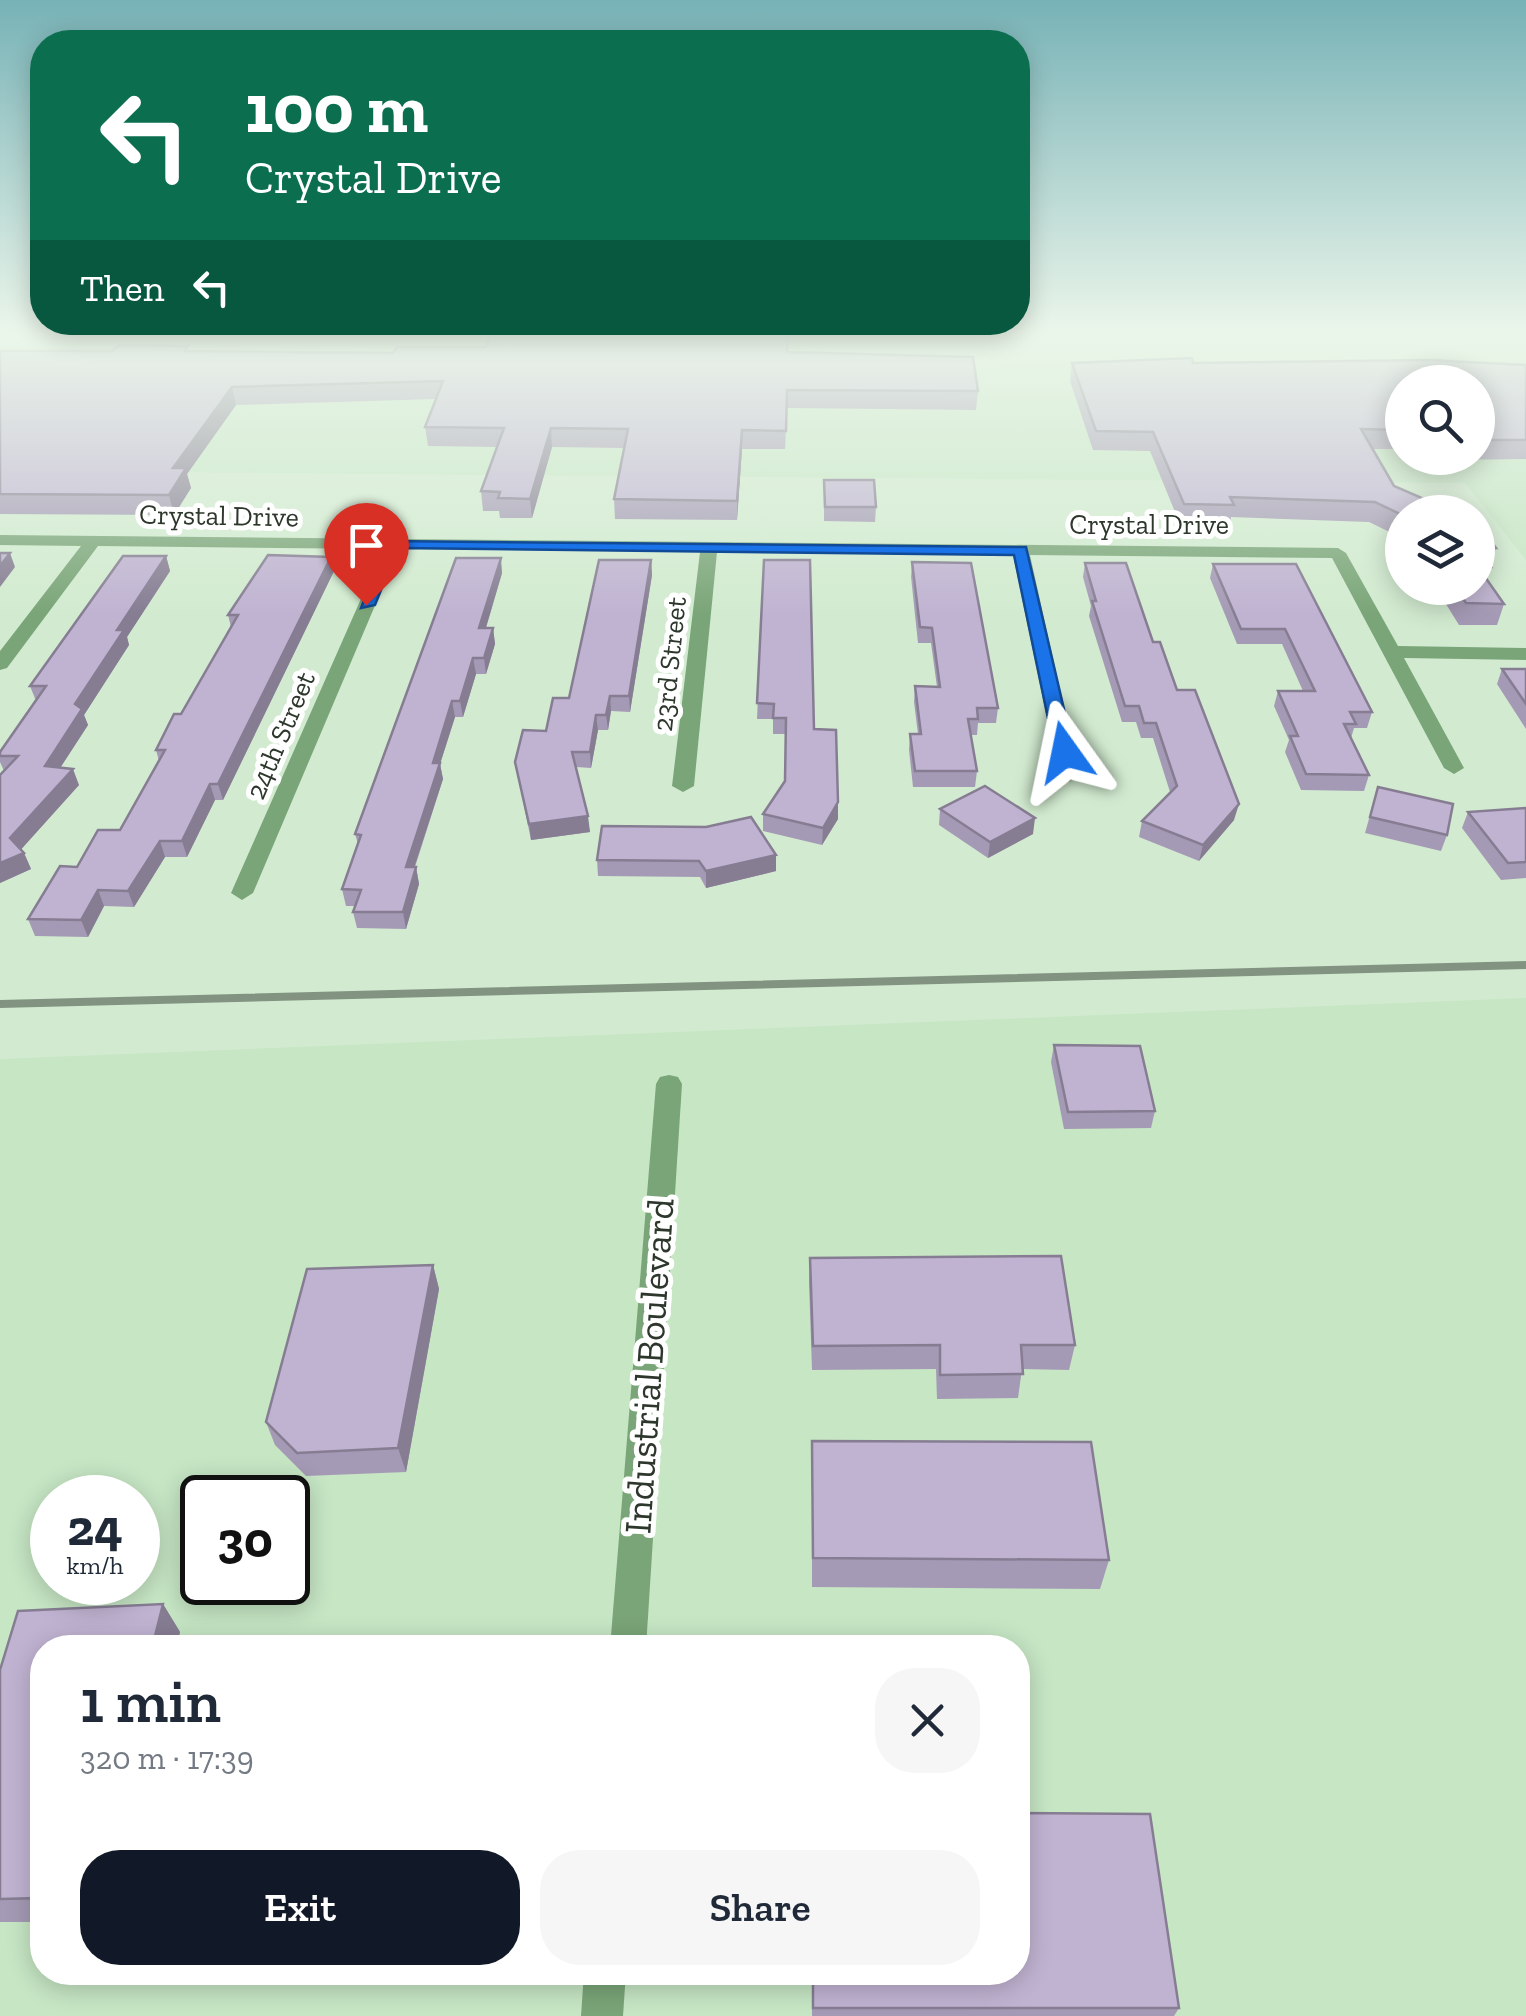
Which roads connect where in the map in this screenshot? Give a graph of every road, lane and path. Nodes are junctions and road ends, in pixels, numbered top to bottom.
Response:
1 (0, 540) edge
2 (93, 541) junction
3 (393, 544) junction
4 (710, 548) junction
5 (1020, 551) junction
6 (1391, 652) junction
7 (1526, 654) edge
8 (0, 664) edge
9 (1454, 768) dead end
10 (1069, 776) dead end
11 (684, 786) dead end
12 (242, 894) dead end
13 (668, 1084) dead end
14 (629, 1635) edge
15 (604, 1985) edge
16 (602, 2016) edge

1 - 2 street, Crystal Drive
2 - 3 street, Crystal Drive
2 - 8 street
3 - 4 street, Crystal Drive
3 - 12 street, 24th Street
4 - 5 street, Crystal Drive
4 - 11 street, 23rd Street
5 - 6 street, Crystal Drive
5 - 10 street
6 - 7 street
6 - 9 street
13 - 14 street, Industrial Boulevard
15 - 16 street

